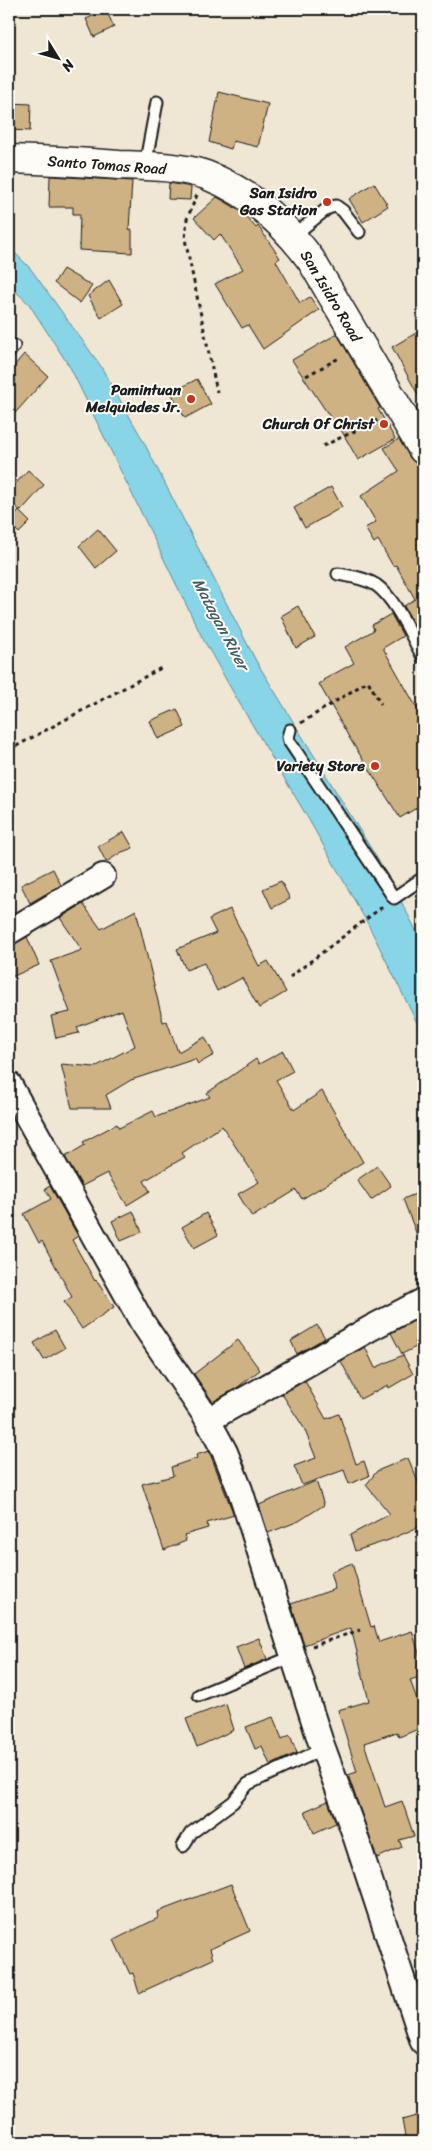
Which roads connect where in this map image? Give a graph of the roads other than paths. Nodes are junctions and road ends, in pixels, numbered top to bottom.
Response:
1 (156, 102) dead end
2 (9, 159) edge
3 (145, 166) junction
4 (205, 175) joint
5 (358, 232) dead end
6 (293, 236) junction
7 (423, 450) edge
8 (338, 574) dead end
9 (423, 657) edge
10 (290, 730) road end
11 (103, 876) dead end
12 (423, 878) edge
13 (9, 932) edge
14 (9, 1084) edge
15 (423, 1301) edge
16 (208, 1420) junction
17 (293, 1654) junction
18 (199, 1694) dead end
19 (323, 1749) junction
20 (183, 1846) dead end
21 (423, 2042) edge

1 - 3 lane
2 - 3 street, Santo Tomas Road
3 - 4 street, Santo Tomas Road
4 - 6 street, San Isidro Road
5 - 6 lane
6 - 7 street, San Isidro Road
8 - 9 lane
10 - 12 lane
11 - 13 street
14 - 16 street
15 - 16 street
16 - 17 street
17 - 18 lane
17 - 19 street
19 - 20 lane
19 - 21 street

